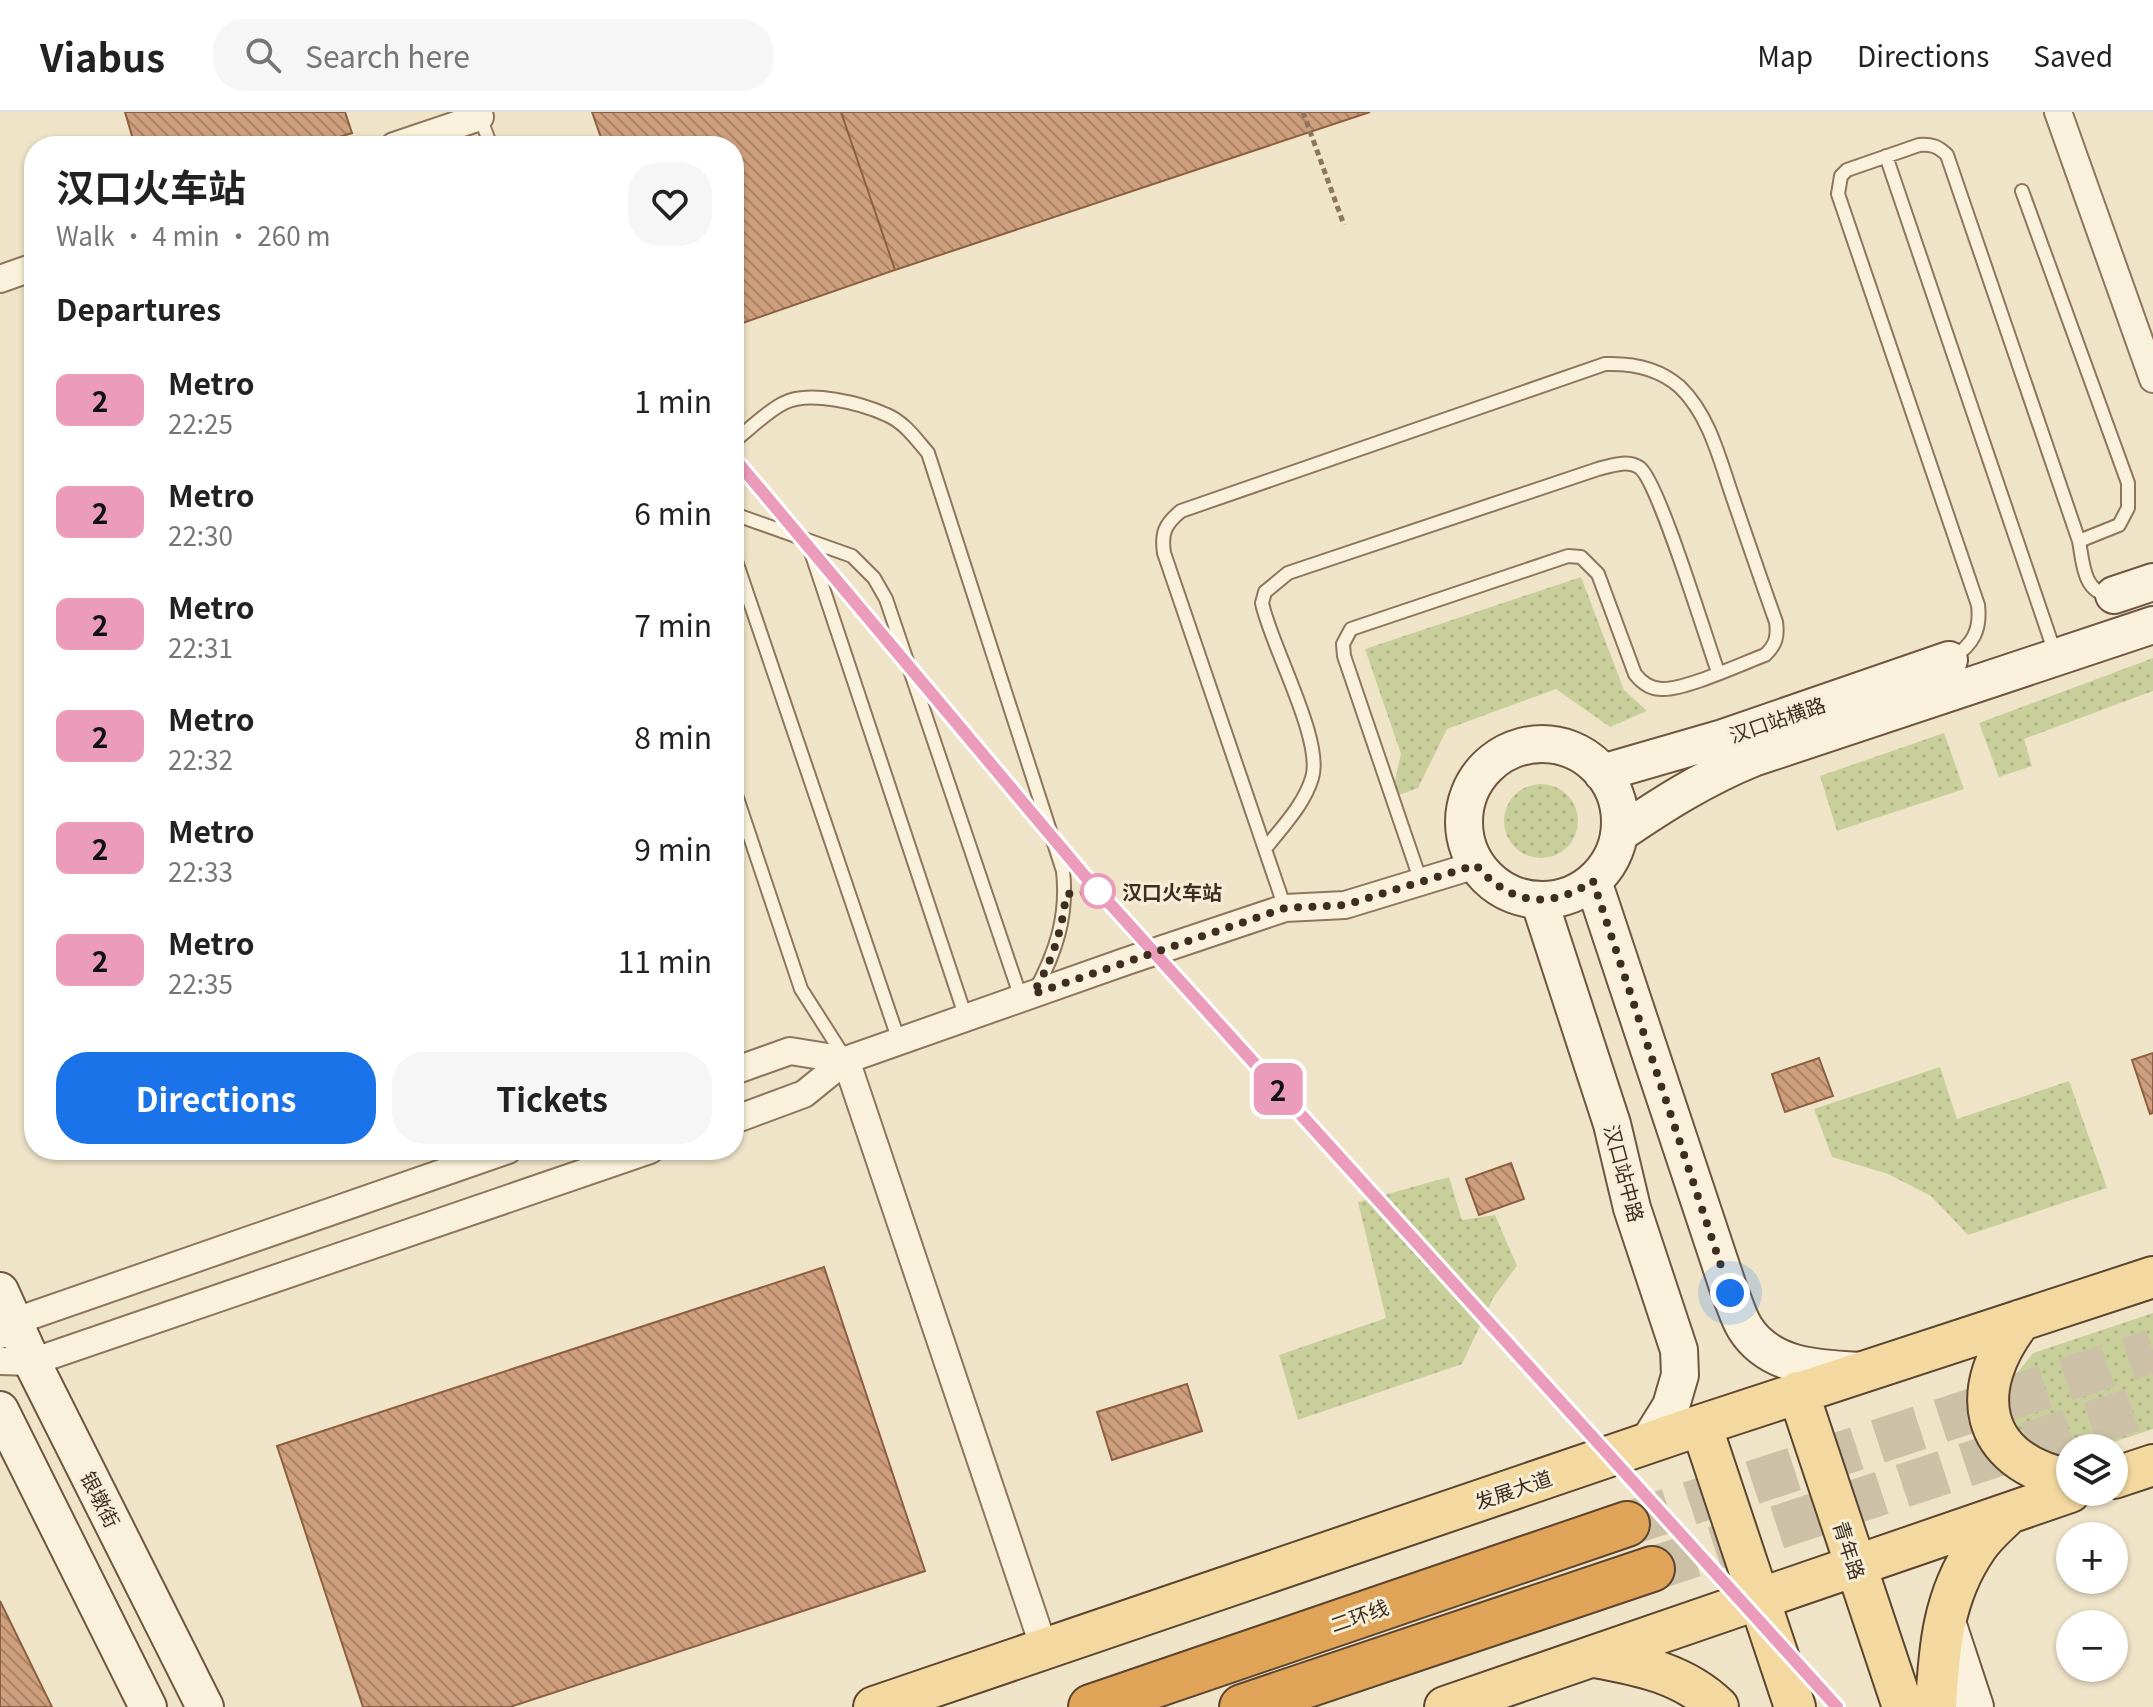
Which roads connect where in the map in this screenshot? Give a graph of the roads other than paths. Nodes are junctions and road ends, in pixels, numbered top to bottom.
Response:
1 (2058, 112) edge
2 (480, 117) joint
3 (424, 136) edge
4 (487, 136) edge
5 (1886, 156) junction
6 (2022, 191) dead end
7 (24, 271) edge
8 (0, 279) edge
9 (2153, 379) edge
10 (744, 433) edge
11 (744, 518) edge
12 (807, 540) junction
13 (2079, 541) junction
14 (2153, 582) edge
15 (744, 584) edge
16 (2114, 595) joint
17 (2153, 625) edge
18 (2056, 658) junction
19 (1949, 660) joint
20 (1718, 672) junction
21 (1602, 773) junction
22 (744, 819) edge
23 (1619, 834) junction
24 (1265, 849) junction
25 (1476, 865) junction
26 (1593, 881) junction
27 (1421, 882) junction
28 (1539, 900) junction
29 (1285, 908) junction
30 (1027, 996) junction
31 (966, 1018) junction
32 (899, 1041) junction
33 (846, 1060) junction
34 (744, 1067) edge
35 (744, 1116) edge
36 (478, 1160) edge
37 (620, 1160) edge
38 (2153, 1277) edge
39 (4, 1316) edge
40 (2021, 1320) junction
41 (16, 1362) edge
42 (1864, 1371) junction
43 (1798, 1392) junction
44 (0, 1410) edge
45 (1701, 1425) junction
46 (1648, 1443) junction
47 (2153, 1465) edge
48 (2128, 1473) edge
49 (2056, 1476) edge
50 (2056, 1497) edge
51 (2011, 1511) junction
52 (1627, 1524) tunnel mouth
53 (1856, 1568) junction
54 (1652, 1569) tunnel mouth
55 (1759, 1598) junction
56 (1945, 1616) junction
57 (1044, 1648) junction
58 (1591, 1657) junction
59 (148, 1707) edge
60 (205, 1707) edge
61 (874, 1707) edge
62 (1091, 1707) edge
63 (1242, 1707) edge
64 (1445, 1707) edge
65 (1718, 1707) edge
66 (1795, 1707) edge
67 (1903, 1707) edge
68 (1936, 1707) edge
69 (1975, 1707) edge

1 - 9 street
2 - 3 street
2 - 4 lane
5 - 13 lane
5 - 18 lane
5 - 19 lane
6 - 13 lane
7 - 8 street
10 - 30 lane
11 - 12 lane
12 - 30 lane
12 - 31 lane
13 - 16 lane
14 - 16 main road
15 - 32 lane
17 - 18 main road
18 - 23 main road
19 - 21 main road, 汉口站横路
20 - 24 lane
20 - 24 lane
20 - 27 lane
21 - 23 main road
21 - 25 main road
22 - 33 lane
23 - 26 main road
24 - 29 lane
25 - 27 street
25 - 28 main road
26 - 28 main road
26 - 42 main road
27 - 29 street
28 - 46 main road, 汉口站中路
29 - 30 street
30 - 31 street
31 - 32 street
32 - 33 street
33 - 34 street
33 - 35 street
33 - 57 street
36 - 39 street
37 - 41 street
38 - 40 main road, 发展大道
39 - 41 main road, 银墩街
40 - 42 main road, 发展大道
40 - 49 main road
41 - 60 main road, 银墩街
42 - 43 main road, 发展大道
43 - 45 main road, 发展大道
43 - 53 main road, 青年路
44 - 59 main road
45 - 46 main road, 发展大道
45 - 55 main road
46 - 57 main road, 发展大道
47 - 48 main road
50 - 51 main road
51 - 53 main road
51 - 56 main road
52 - 62 highway, 二环线
53 - 55 main road
53 - 67 main road, 青年路
54 - 63 highway
55 - 58 main road
55 - 66 main road
56 - 68 main road
56 - 69 main road
57 - 61 main road, 发展大道
58 - 64 main road
58 - 65 main road

